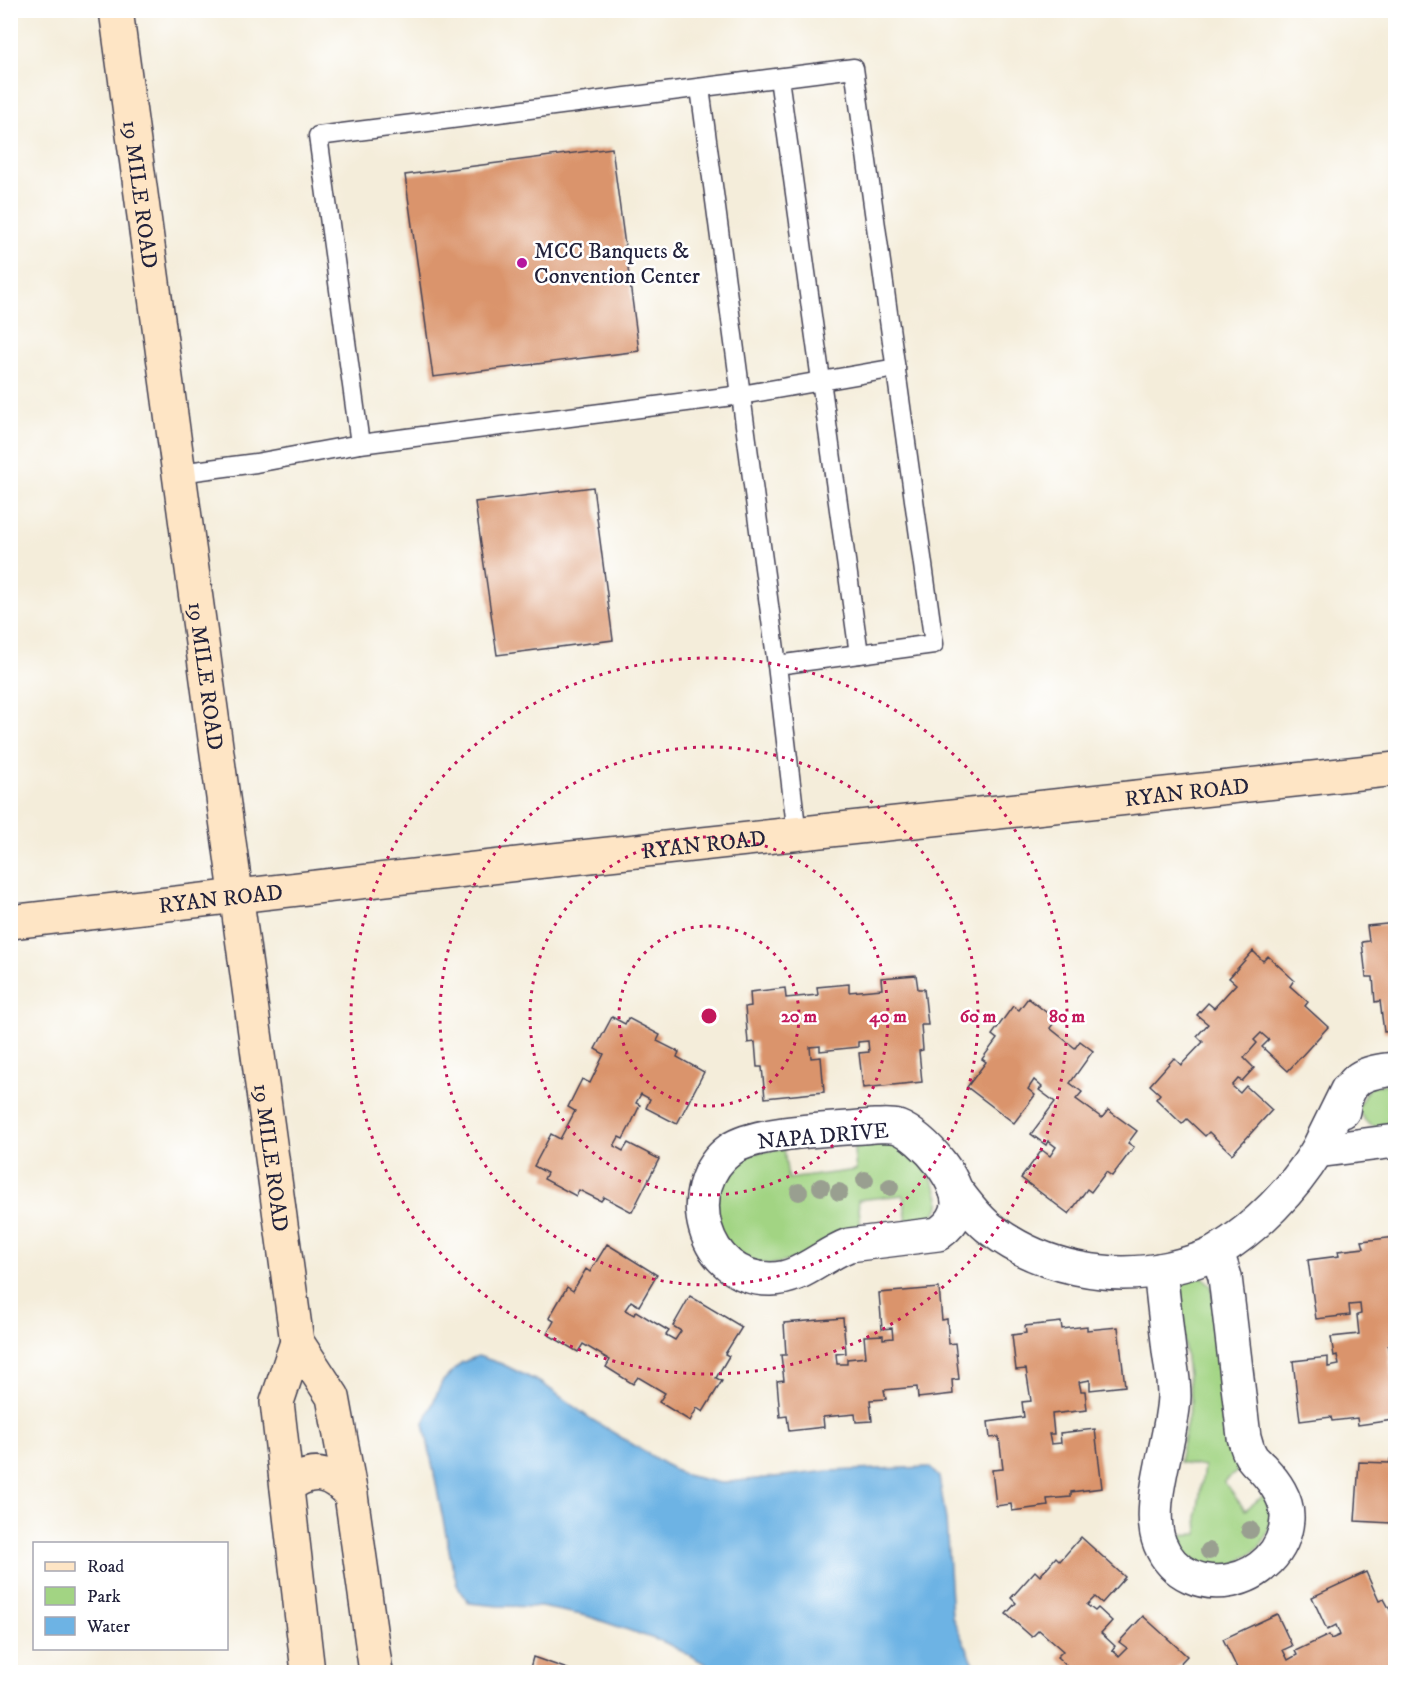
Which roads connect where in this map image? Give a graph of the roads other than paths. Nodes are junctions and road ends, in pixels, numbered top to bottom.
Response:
1 (116, 10) edge
2 (778, 78) junction
3 (700, 88) junction
4 (896, 368) junction
5 (821, 380) junction
6 (741, 395) junction
7 (360, 444) junction
8 (179, 473) junction
9 (859, 654) junction
10 (777, 665) junction
11 (1395, 769) edge
12 (797, 835) junction
13 (237, 897) junction
14 (10, 922) edge
15 (1395, 1069) edge
16 (1347, 1090) junction
17 (1380, 1143) edge
18 (1317, 1151) junction
19 (955, 1189) junction
20 (991, 1229) junction
21 (938, 1234) junction
22 (1217, 1252) junction
23 (1160, 1270) junction
24 (297, 1342) junction
25 (287, 1487) junction
26 (351, 1496) junction
27 (308, 1672) edge
28 (376, 1672) edge

1 - 8 main road, 19 MILE ROAD
2 - 3 lane
2 - 4 lane
2 - 5 lane
3 - 6 lane
3 - 7 lane
4 - 5 lane
4 - 9 lane
5 - 6 lane
5 - 9 lane
6 - 7 lane
6 - 10 lane
7 - 8 lane
8 - 13 main road, 19 MILE ROAD
9 - 10 lane
10 - 12 lane
11 - 12 main road, RYAN ROAD
12 - 13 main road, RYAN ROAD
13 - 14 main road, RYAN ROAD
13 - 24 main road, 19 MILE ROAD
15 - 16 street, NAPA DRIVE
16 - 17 street
16 - 18 street, NAPA DRIVE
17 - 18 street
18 - 22 street, NAPA DRIVE
19 - 20 street, NAPA DRIVE
19 - 21 street
19 - 21 street, NAPA DRIVE
20 - 21 street, NAPA DRIVE
20 - 23 street, NAPA DRIVE
22 - 23 street, NAPA DRIVE
22 - 23 street
24 - 25 main road, 19 MILE ROAD
24 - 26 main road, 19 MILE ROAD
25 - 26 main road
25 - 27 main road, 19 MILE ROAD
26 - 28 main road, 19 MILE ROAD

